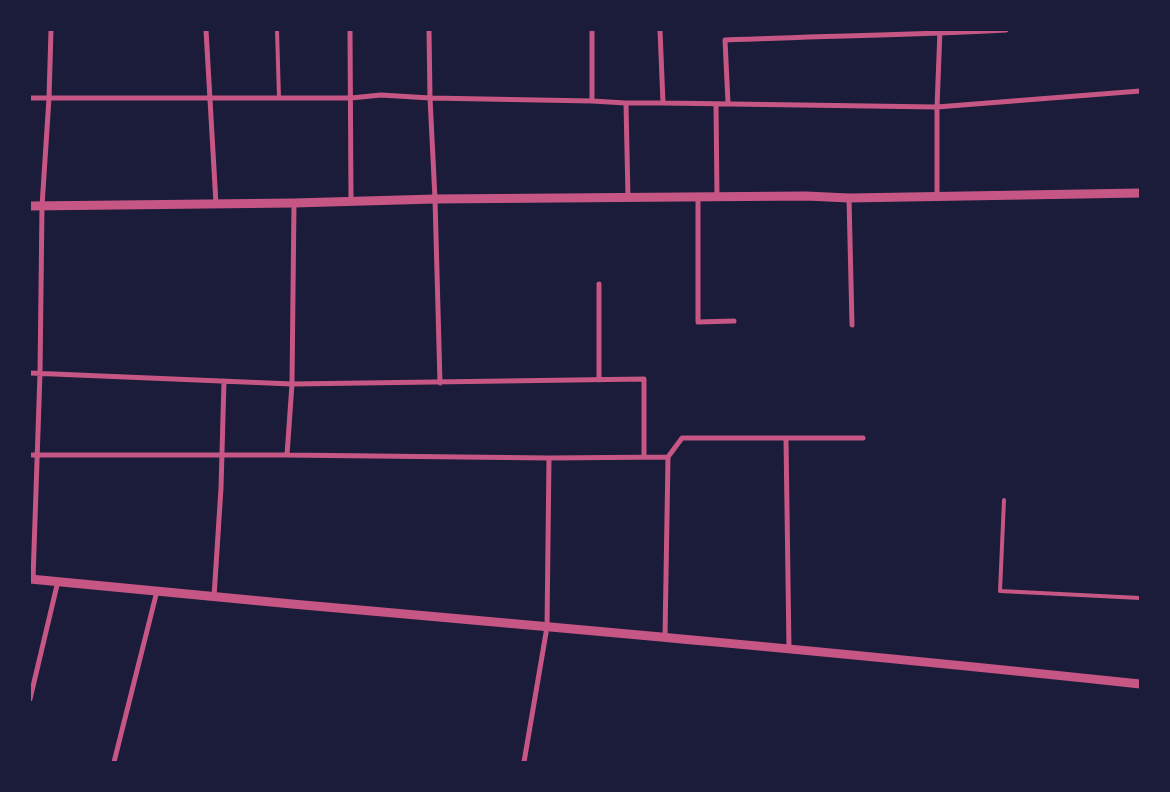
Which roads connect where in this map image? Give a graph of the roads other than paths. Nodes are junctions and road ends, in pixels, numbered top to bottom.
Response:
1 (51, 30) edge
2 (206, 30) edge
3 (276, 30) edge
4 (350, 30) edge
5 (429, 30) edge
6 (592, 30) edge
7 (660, 30) edge
8 (808, 30) edge
9 (1006, 30) edge
10 (940, 32) edge
11 (808, 36) junction
12 (1140, 91) edge
13 (30, 98) edge
14 (49, 98) junction
15 (210, 98) junction
16 (279, 98) junction
17 (351, 98) junction
18 (430, 98) junction
19 (592, 101) junction
20 (663, 102) junction
21 (626, 103) junction
22 (728, 103) junction
23 (716, 104) junction
24 (937, 107) junction
25 (1140, 193) edge
26 (698, 197) junction
27 (717, 197) junction
28 (937, 197) junction
29 (628, 198) junction
30 (849, 198) junction
31 (436, 199) junction
32 (294, 202) junction
33 (351, 202) junction
34 (216, 204) junction
35 (30, 206) edge
36 (42, 206) junction
37 (599, 284) dead end
38 (734, 321) dead end
39 (852, 325) dead end
40 (30, 372) edge
41 (40, 373) junction
42 (599, 380) junction
43 (224, 381) junction
44 (440, 383) junction
45 (292, 384) junction
46 (863, 438) dead end
47 (786, 439) junction
48 (30, 455) edge
49 (222, 455) junction
50 (287, 455) junction
51 (37, 456) junction
52 (644, 457) junction
53 (668, 457) junction
54 (549, 458) junction
55 (1004, 500) dead end
56 (32, 579) edge
57 (58, 581) junction
58 (157, 591) junction
59 (214, 597) junction
60 (1140, 598) edge
61 (547, 627) junction
62 (665, 637) junction
63 (789, 649) junction
64 (1140, 684) edge
65 (30, 699) edge
66 (114, 762) edge
67 (524, 762) edge

1 - 14 street
2 - 15 street
3 - 16 lane
4 - 17 street
5 - 18 street
6 - 19 street
7 - 20 street
8 - 11 street
9 - 10 street
10 - 11 street
10 - 24 street
11 - 22 street
12 - 24 street
13 - 14 street
14 - 15 street
14 - 36 street
15 - 16 street
15 - 34 street
16 - 17 street
17 - 18 street
17 - 33 street
18 - 19 street
18 - 31 street
19 - 21 street
20 - 21 street
20 - 23 street
21 - 29 street
22 - 23 street
22 - 24 street
23 - 27 street
24 - 28 street
25 - 28 street
26 - 27 street
26 - 29 street
26 - 38 street
27 - 30 street
28 - 30 street
29 - 31 street
30 - 39 street
31 - 33 street
31 - 44 street
32 - 33 street
32 - 34 street
32 - 45 street
34 - 36 street
35 - 36 street
36 - 41 street
37 - 42 street
40 - 41 street
41 - 43 street
41 - 51 street
42 - 44 street
42 - 52 street
43 - 45 street
43 - 49 street
44 - 45 street
45 - 50 street
46 - 47 street
47 - 53 street
47 - 63 street
48 - 51 street
49 - 50 street
49 - 51 street
49 - 59 street
50 - 54 street
51 - 56 street
52 - 53 street
52 - 54 street
53 - 62 street
54 - 61 street
55 - 60 lane
56 - 57 street
57 - 58 street
57 - 65 street
58 - 59 street
58 - 66 street
59 - 61 street
61 - 62 street
61 - 67 street
62 - 63 street
63 - 64 street

